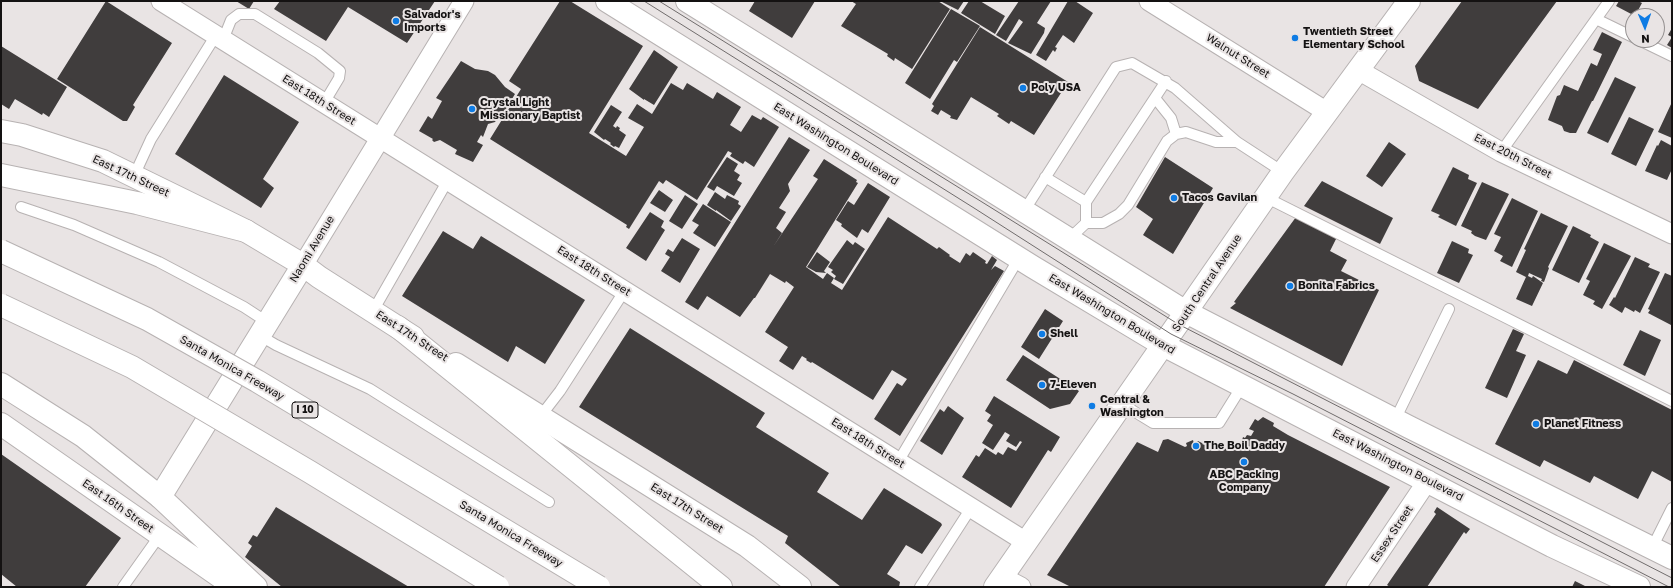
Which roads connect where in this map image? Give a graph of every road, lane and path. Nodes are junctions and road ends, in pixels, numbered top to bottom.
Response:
1 (161, 1) edge
2 (464, 1) edge
3 (606, 1) edge
4 (687, 1) edge
5 (1149, 1) edge
6 (1409, 1) edge
7 (1609, 1) edge
8 (1596, 19) junction
9 (1625, 33) edge
10 (219, 37) junction
11 (1656, 48) edge
12 (1672, 56) edge
13 (1358, 70) junction
14 (1166, 81) junction
15 (1155, 98) junction
16 (324, 103) junction
17 (1326, 112) junction
18 (1, 131) edge
19 (1176, 134) junction
20 (380, 138) junction
21 (1237, 142) junction
22 (1501, 152) junction
23 (1283, 172) junction
24 (1, 175) edge
25 (134, 176) junction
26 (1045, 177) junction
27 (448, 180) junction
28 (1265, 197) junction
29 (1086, 202) junction
30 (21, 207) dead end
31 (1024, 211) junction
32 (1086, 223) junction
33 (246, 230) junction
34 (1672, 234) edge
35 (1069, 239) junction
36 (1, 251) edge
37 (1019, 258) junction
38 (303, 265) junction
39 (625, 290) junction
40 (1, 305) edge
41 (1449, 309) dead end
42 (373, 311) junction
43 (1186, 312) junction
44 (398, 327) junction
45 (263, 329) junction
46 (1163, 346) junction
47 (1, 384) edge
48 (1242, 386) junction
49 (1672, 402) edge
50 (1122, 404) junction
51 (540, 417) junction
52 (1395, 420) junction
53 (1, 424) edge
54 (898, 462) junction
55 (1428, 480) junction
56 (160, 497) junction
57 (549, 502) dead end
58 (971, 508) junction
59 (1672, 508) edge
60 (160, 535) junction
61 (1026, 542) junction
62 (1652, 548) junction
63 (1672, 558) edge
64 (999, 582) edge
65 (123, 587) edge
66 (235, 587) edge
67 (256, 587) edge
68 (498, 587) edge
69 (599, 587) edge
70 (721, 587) edge
71 (800, 587) edge
72 (920, 587) edge
73 (1021, 587) edge
74 (1356, 587) edge
75 (1639, 587) edge

1 - 10 street, East 18th Street
2 - 20 street, Naomi Avenue
3 - 37 main road, East Washington Boulevard
4 - 31 main road
5 - 17 street, Walnut Street
6 - 13 main road, South Central Avenue
7 - 8 lane
8 - 9 lane
8 - 22 lane
10 - 16 street, East 18th Street
10 - 16 lane
10 - 25 lane
11 - 12 lane
13 - 17 main road, South Central Avenue
13 - 22 street, East 20th Street
14 - 15 lane
14 - 21 lane
14 - 26 lane
15 - 19 lane
15 - 29 lane
16 - 20 street, East 18th Street
17 - 23 main road, South Central Avenue
18 - 25 main road, East 17th Street
19 - 21 lane
19 - 32 lane
20 - 27 street, East 18th Street
20 - 38 street, Naomi Avenue
21 - 23 lane
22 - 34 street, East 20th Street
23 - 28 main road, South Central Avenue
24 - 33 main road
25 - 33 main road, East 17th Street
26 - 29 lane
26 - 31 lane
27 - 39 street, East 18th Street
27 - 42 lane
28 - 43 main road, South Central Avenue
28 - 49 lane
29 - 32 lane
30 - 45 lane
31 - 35 main road
32 - 35 lane
33 - 38 main road, East 17th Street
35 - 43 main road
36 - 69 main road, Santa Monica Freeway / I 10, bridge
37 - 46 main road, East Washington Boulevard
37 - 54 lane
38 - 42 main road, East 17th Street
38 - 45 main road, Naomi Avenue
39 - 51 lane
39 - 54 street, East 18th Street
40 - 68 main road, bridge
41 - 52 lane
42 - 44 main road, East 17th Street
43 - 46 main road, South Central Avenue
43 - 52 main road
44 - 51 main road, East 17th Street
44 - 70 main road
45 - 56 main road, Naomi Avenue
45 - 57 lane
46 - 48 main road, East Washington Boulevard
46 - 50 main road, South Central Avenue
47 - 56 main road
48 - 50 lane
48 - 55 main road, East Washington Boulevard
50 - 61 main road, South Central Avenue
51 - 71 main road, East 17th Street
52 - 62 main road
53 - 60 main road, East 16th Street
54 - 58 street, East 18th Street
55 - 74 street, Essex Street
55 - 75 main road, East Washington Boulevard
56 - 67 main road
58 - 61 street, East 18th Street
58 - 72 lane
59 - 62 lane
60 - 65 lane
60 - 66 main road, East 16th Street
61 - 64 main road, South Central Avenue
62 - 63 main road
64 - 73 street

